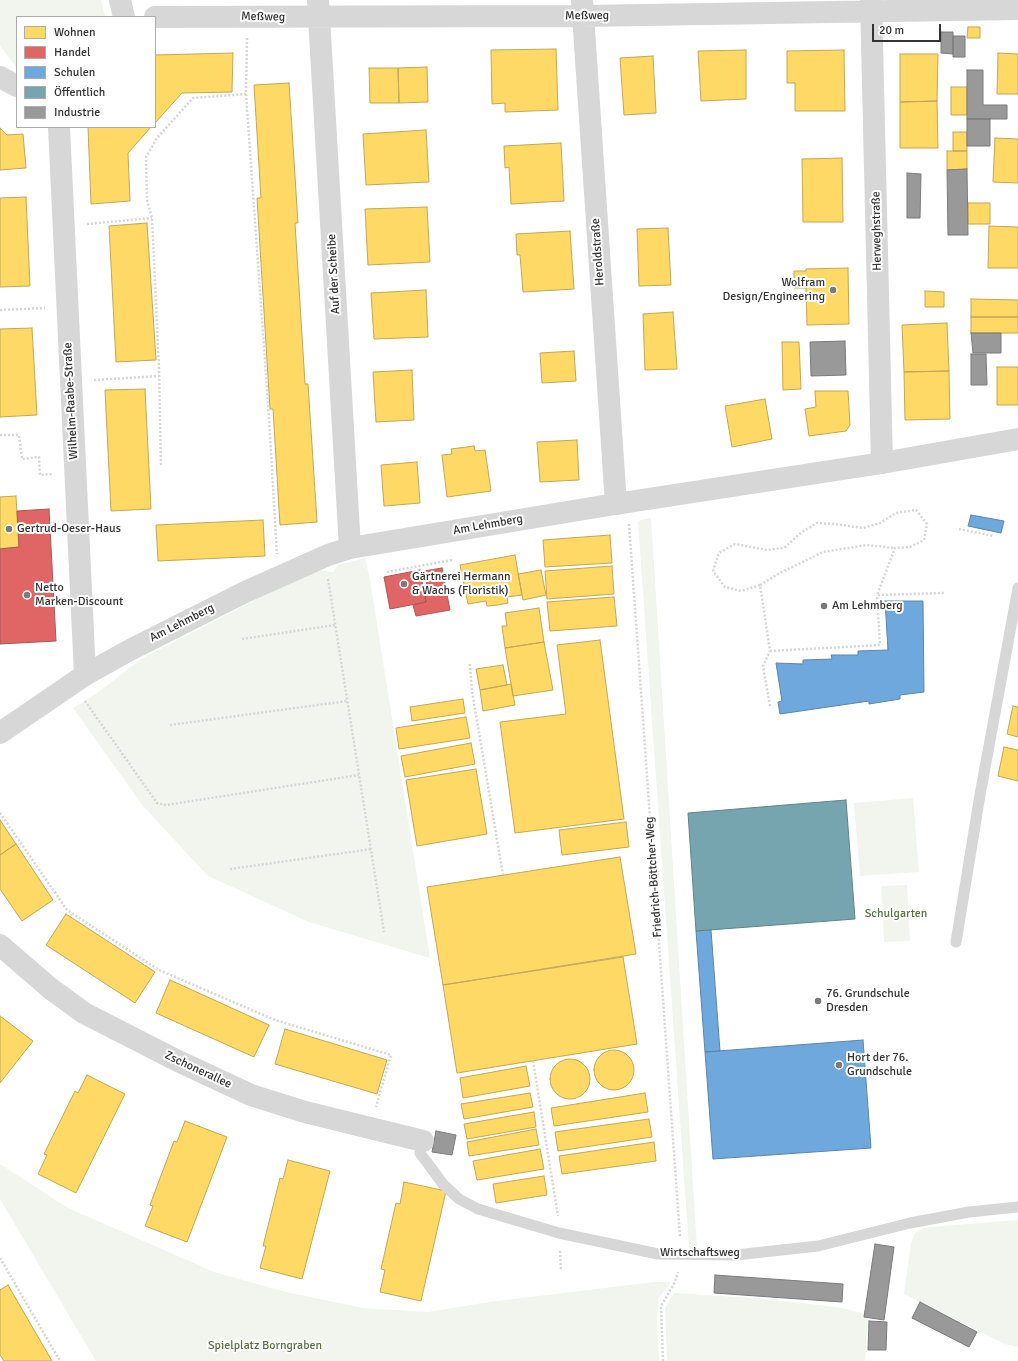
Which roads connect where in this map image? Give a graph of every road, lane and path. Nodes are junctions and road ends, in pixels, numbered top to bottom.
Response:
1 (120, 0) edge
2 (872, 5) edge
3 (583, 8) edge
4 (318, 9) edge
5 (1018, 9) edge
6 (124, 16) edge
7 (250, 16) junction
8 (156, 17) edge
9 (0, 77) edge
10 (16, 85) edge
11 (246, 94) junction
12 (59, 128) edge
13 (152, 218) junction
14 (62, 226) junction
15 (67, 307) junction
16 (0, 310) edge
17 (159, 376) junction
18 (71, 381) junction
19 (0, 435) edge
20 (1018, 439) edge
21 (882, 463) junction
22 (161, 465) dead end
23 (47, 475) dead end
24 (616, 504) junction
25 (959, 529) dead end
26 (994, 536) dead end
27 (350, 548) junction
28 (895, 548) junction
29 (452, 560) dead end
30 (277, 561) dead end
31 (327, 572) dead end
32 (387, 572) dead end
33 (760, 585) junction
34 (1018, 588) edge
35 (944, 593) dead end
36 (877, 595) junction
37 (335, 625) junction
38 (242, 639) dead end
39 (770, 651) junction
40 (470, 664) dead end
41 (85, 675) junction
42 (85, 701) dead end
43 (348, 701) junction
44 (770, 706) dead end
45 (170, 725) dead end
46 (0, 733) edge
47 (359, 775) junction
48 (0, 813) edge
49 (372, 849) junction
50 (230, 869) dead end
51 (503, 875) dead end
52 (384, 932) dead end
53 (956, 942) dead end
54 (0, 945) edge
55 (533, 1061) dead end
56 (370, 1129) junction
57 (423, 1141) joint
58 (1018, 1207) edge
59 (558, 1209) dead end
60 (559, 1247) dead end
61 (682, 1255) junction
62 (0, 1258) edge
63 (560, 1270) dead end
64 (60, 1361) edge
65 (663, 1361) edge

1 - 6 street
2 - 3 street, Meßweg
2 - 5 street, Meßweg
2 - 21 street, Herweghstraße
3 - 4 street, Meßweg
3 - 24 street, Heroldstraße
4 - 7 street, Meßweg
4 - 27 street, Auf der Scheibe
7 - 8 street, Meßweg
7 - 11 path
9 - 10 street
11 - 13 path
11 - 30 path
12 - 14 street, Wilhelm-Raabe-Straße
13 - 14 path
13 - 17 path
14 - 15 street, Wilhelm-Raabe-Straße
15 - 16 path
15 - 18 street, Wilhelm-Raabe-Straße
17 - 18 path
17 - 22 path
18 - 41 street, Wilhelm-Raabe-Straße
19 - 23 path
20 - 21 street, Am Lehmberg
21 - 24 street, Am Lehmberg
24 - 27 street, Am Lehmberg
24 - 61 path, Friedrich-Böttcher-Weg
25 - 26 path
27 - 41 street, Am Lehmberg
28 - 33 path
28 - 33 path
28 - 36 path
29 - 32 path
31 - 37 path
33 - 39 path
34 - 53 lane
35 - 36 path
36 - 39 path
37 - 38 path
37 - 43 path
39 - 44 path
40 - 51 path
41 - 46 street, Am Lehmberg
42 - 47 path
43 - 45 path
43 - 47 path
47 - 49 path
48 - 56 path
49 - 50 path
49 - 52 path
54 - 56 street, Zschonerallee
55 - 59 path
56 - 57 street, Zschonerallee
57 - 61 lane, Wirtschaftsweg
58 - 61 lane, Wirtschaftsweg
60 - 63 path
61 - 65 path, Friedrich-Böttcher-Weg
62 - 64 path

